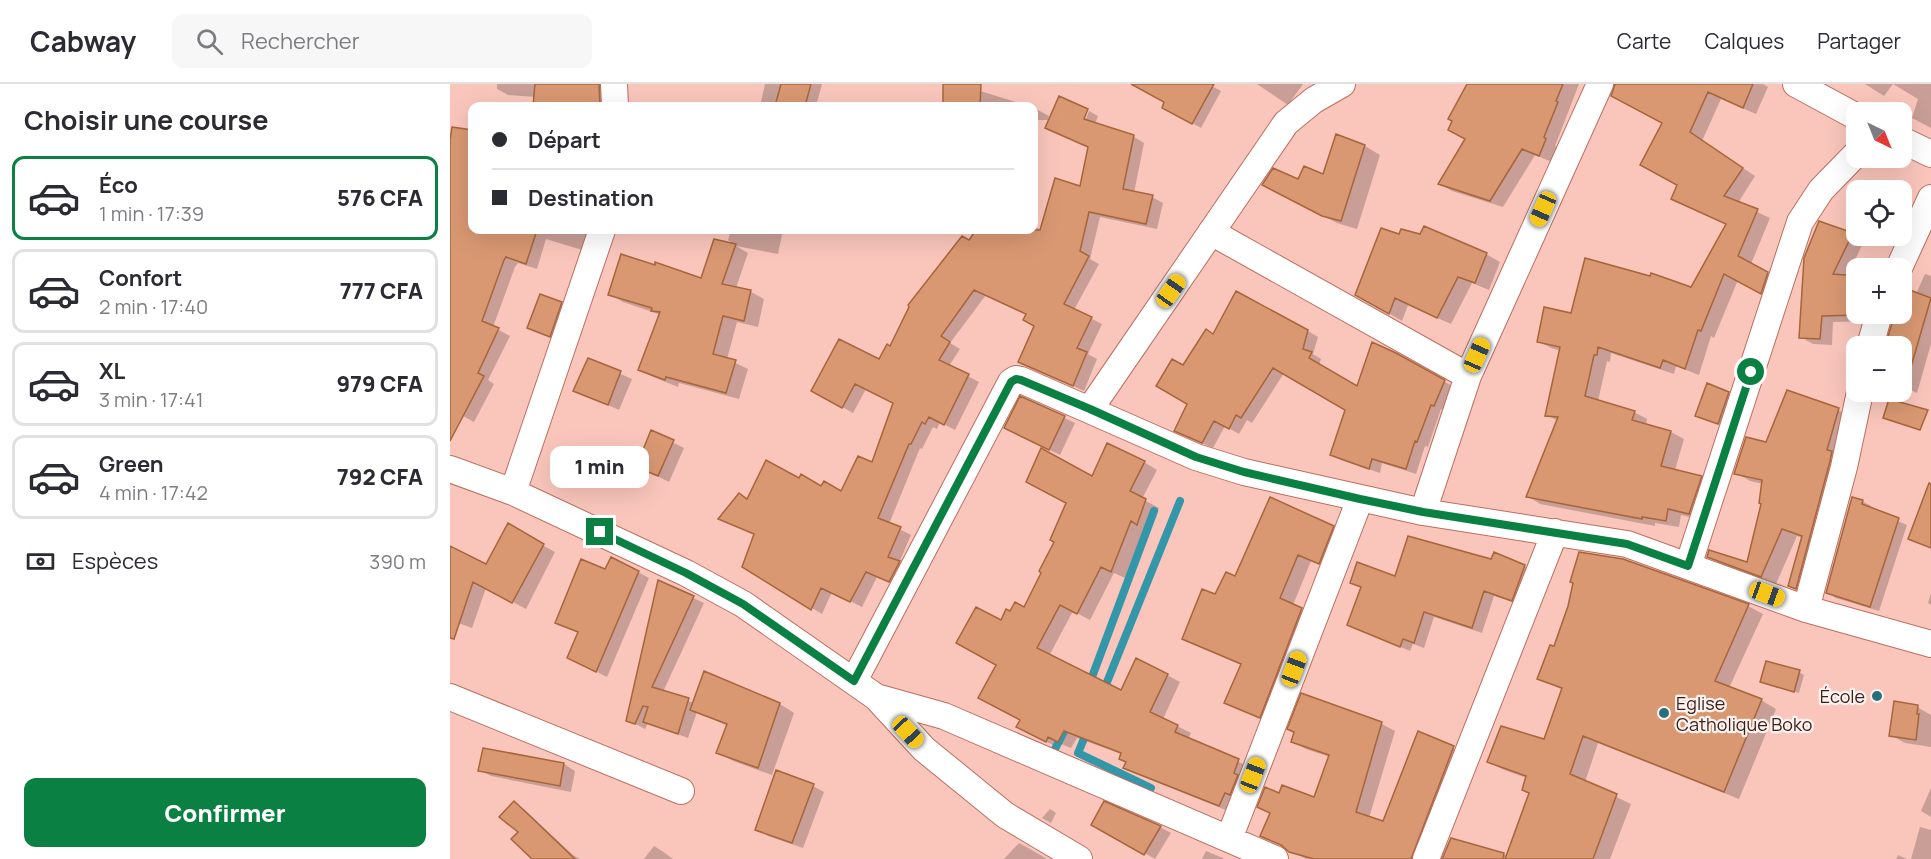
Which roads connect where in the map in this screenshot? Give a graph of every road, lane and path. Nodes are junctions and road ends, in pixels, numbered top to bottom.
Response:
1 (614, 84) edge
2 (1342, 84) edge
3 (1600, 84) edge
4 (1796, 84) edge
5 (615, 102) edge
6 (1846, 111) edge
7 (1912, 145) edge
8 (1931, 154) edge
9 (1846, 164) edge
10 (1931, 198) edge
11 (1211, 232) junction
12 (601, 234) edge
13 (1904, 258) edge
14 (1468, 376) junction
15 (1858, 402) edge
16 (1090, 409) junction
17 (450, 469) edge
18 (513, 492) junction
19 (1360, 499) junction
20 (1423, 512) junction
21 (1555, 532) junction
22 (1688, 566) junction
23 (1806, 609) junction
24 (1931, 644) edge
25 (854, 681) junction
26 (450, 697) edge
27 (876, 697) junction
28 (681, 791) dead end
29 (1229, 839) junction
30 (1079, 859) edge
31 (1275, 859) edge
32 (1425, 859) edge

1 - 5 street
2 - 11 street
3 - 14 street
4 - 6 street
7 - 8 street
9 - 22 street
10 - 13 street
11 - 14 street
11 - 16 street
12 - 18 street
14 - 20 street
15 - 23 street
16 - 19 street
16 - 25 street
17 - 18 street
18 - 25 street
19 - 20 street
19 - 29 street
20 - 21 street
21 - 22 street
21 - 32 street
22 - 23 street
23 - 24 street
25 - 27 street
26 - 28 street
27 - 29 street
27 - 30 street
29 - 31 street

